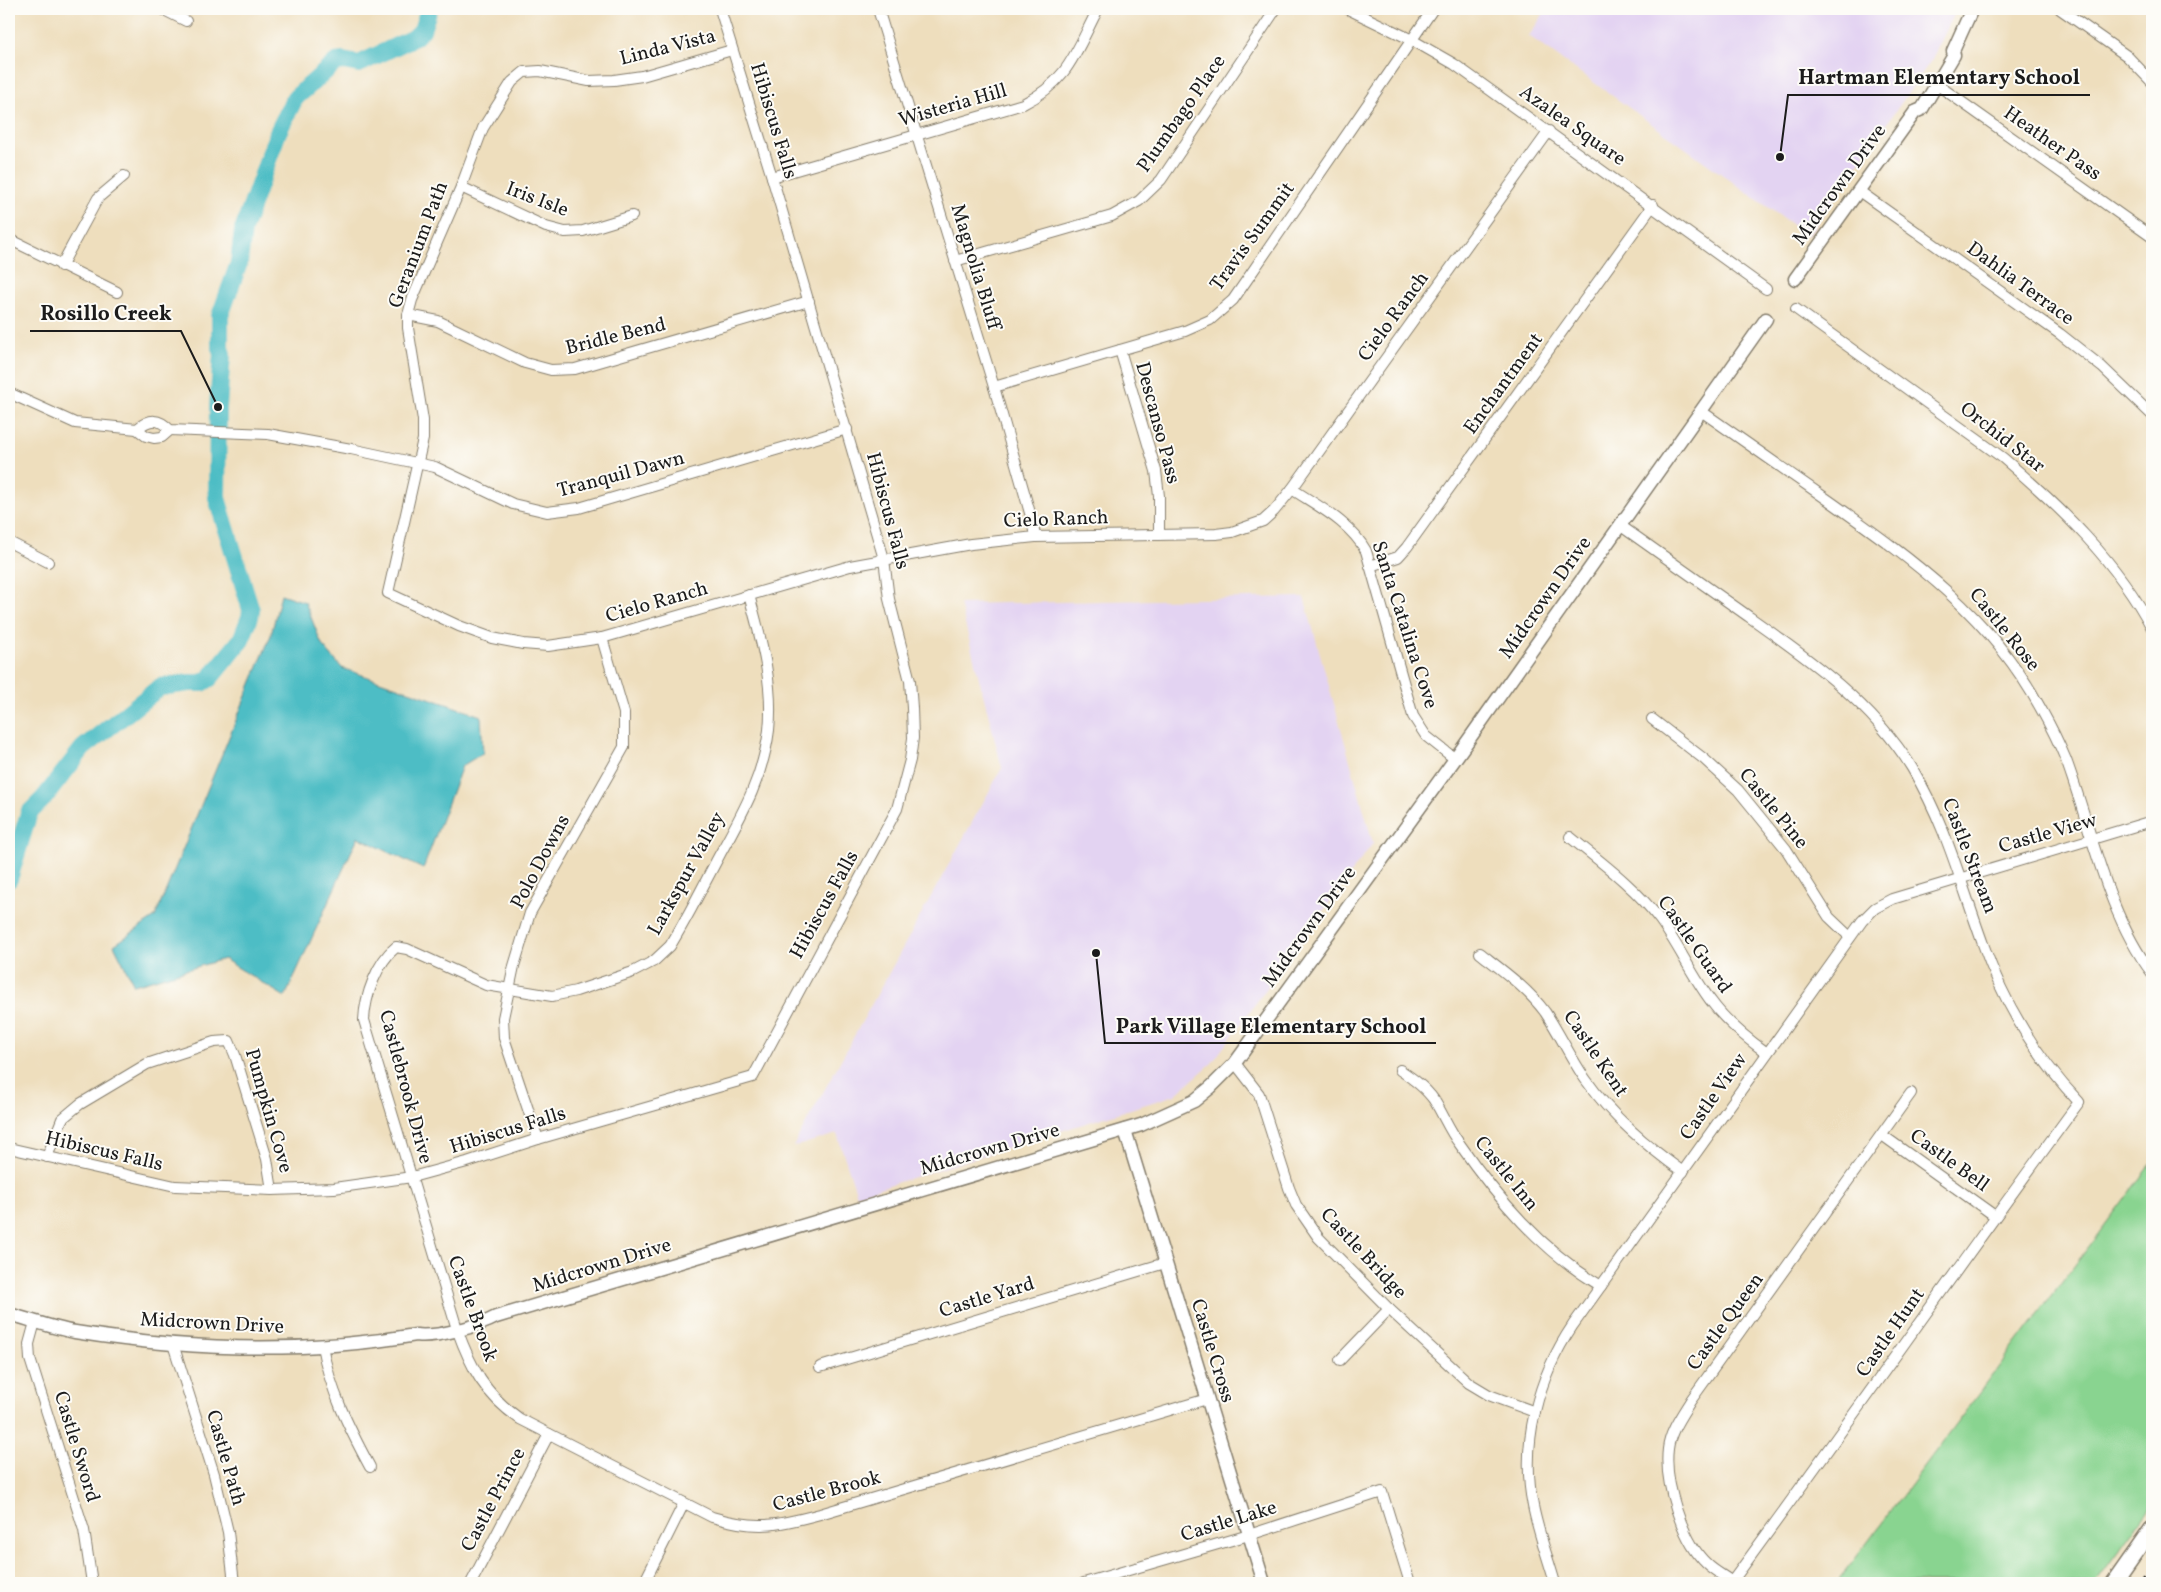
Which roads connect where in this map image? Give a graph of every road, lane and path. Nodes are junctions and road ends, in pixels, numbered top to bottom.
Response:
1 (162, 9) edge
2 (720, 9) edge
3 (878, 9) edge
4 (1098, 9) edge
5 (1276, 9) edge
6 (1348, 9) edge
7 (1433, 9) edge
8 (1972, 9) edge
9 (2060, 9) edge
10 (186, 21) dead end
11 (1412, 40) junction
12 (732, 50) junction
13 (524, 72) joint
14 (2152, 82) edge
15 (1935, 83) junction
16 (1549, 131) junction
17 (916, 135) junction
18 (124, 176) dead end
19 (772, 177) junction
20 (461, 187) junction
21 (1859, 190) junction
22 (1653, 205) junction
23 (632, 216) dead end
24 (2152, 237) edge
25 (9, 239) edge
26 (955, 261) junction
27 (61, 266) junction
28 (1795, 279) dead end
29 (1766, 288) dead end
30 (117, 292) dead end
31 (809, 301) junction
32 (1796, 310) dead end
33 (408, 315) junction
34 (1766, 319) dead end
35 (1120, 350) junction
36 (994, 387) junction
37 (9, 393) edge
38 (1701, 411) junction
39 (2152, 415) edge
40 (137, 429) junction
41 (846, 429) junction
42 (170, 430) junction
43 (418, 463) junction
44 (1292, 489) junction
45 (1620, 526) junction
46 (1159, 535) junction
47 (1035, 537) junction
48 (9, 542) edge
49 (884, 559) junction
50 (48, 562) dead end
51 (1370, 566) junction
52 (388, 593) joint
53 (749, 595) junction
54 (2152, 628) edge
55 (602, 638) junction
56 (1652, 719) dead end
57 (1455, 759) junction
58 (2152, 821) edge
59 (1570, 838) dead end
60 (2093, 840) junction
61 (1961, 878) junction
62 (1850, 937) junction
63 (396, 947) joint
64 (1480, 953) dead end
65 (2152, 972) edge
66 (509, 989) junction
67 (1767, 1053) junction
68 (1235, 1063) junction
69 (1400, 1070) dead end
70 (1911, 1093) dead end
71 (2080, 1102) joint
72 (1125, 1130) junction
73 (1882, 1135) junction
74 (538, 1139) junction
75 (9, 1148) edge
76 (47, 1157) junction
77 (1683, 1172) junction
78 (412, 1177) junction
79 (272, 1190) junction
80 (1995, 1216) junction
81 (430, 1243) joint
82 (1165, 1264) junction
83 (1601, 1286) junction
84 (1389, 1309) junction
85 (9, 1314) edge
86 (35, 1322) junction
87 (456, 1326) junction
88 (173, 1344) junction
89 (322, 1346) junction
90 (1340, 1360) dead end
91 (820, 1367) dead end
92 (1208, 1399) junction
93 (1535, 1412) junction
94 (549, 1434) junction
95 (370, 1467) dead end
96 (684, 1503) junction
97 (2152, 1529) edge
98 (1249, 1534) junction
99 (92, 1583) edge
100 (234, 1583) edge
101 (471, 1583) edge
102 (644, 1583) edge
103 (1084, 1583) edge
104 (1264, 1583) edge
105 (1410, 1583) edge
106 (1555, 1583) edge
107 (1732, 1583) edge
108 (2114, 1583) edge

1 - 10 street
2 - 12 street, Hibiscus Falls
3 - 17 street, Magnolia Bluff
4 - 17 street, Wisteria Hill
5 - 26 street, Plumbago Place
6 - 11 street, Azalea Square
7 - 11 street, Travis Summit
8 - 15 street, Midcrown Drive
9 - 14 street
11 - 16 street, Azalea Square
11 - 35 street, Travis Summit
12 - 13 street, Linda Vista
12 - 19 street, Hibiscus Falls
13 - 20 street, Geranium Path
15 - 21 street, Midcrown Drive
15 - 24 street, Heather Pass
16 - 22 street, Azalea Square
16 - 44 street, Cielo Ranch
17 - 19 street, Wisteria Hill
17 - 26 street, Magnolia Bluff
18 - 27 street
19 - 31 street, Hibiscus Falls
20 - 23 street, Iris Isle
20 - 33 street, Geranium Path
21 - 28 street, Midcrown Drive
21 - 39 street, Dahlia Terrace
22 - 29 street, Azalea Square
22 - 51 street, Enchantment
25 - 27 street
26 - 36 street, Magnolia Bluff
27 - 30 street
31 - 33 street, Bridle Bend
31 - 41 street, Hibiscus Falls
32 - 54 street, Orchid Star
33 - 43 street, Geranium Path
34 - 38 street, Midcrown Drive
35 - 36 street, Travis Summit
35 - 46 street, Descanso Pass
36 - 47 street, Magnolia Bluff
37 - 40 street, Tranquil Dawn
38 - 45 street, Midcrown Drive
38 - 60 street, Castle Rose
40 - 42 street, Tranquil Dawn
40 - 42 street, Tranquil Dawn
41 - 43 street, Tranquil Dawn
41 - 49 street, Hibiscus Falls
42 - 43 street, Tranquil Dawn
43 - 52 street, Geranium Path
44 - 46 street, Cielo Ranch
44 - 51 street, Santa Catalina Cove
45 - 57 street, Midcrown Drive
45 - 61 street, Castle Stream
46 - 47 street, Cielo Ranch
47 - 49 street, Cielo Ranch
48 - 50 street
49 - 53 street, Cielo Ranch
49 - 74 street, Hibiscus Falls
51 - 57 street, Santa Catalina Cove
52 - 55 street, Cielo Ranch
53 - 55 street, Cielo Ranch
53 - 66 street, Larkspur Valley
55 - 66 street, Polo Downs
56 - 62 street, Castle Pine
57 - 68 street, Midcrown Drive
58 - 60 street, Castle View
59 - 67 street, Castle Guard
60 - 61 street, Castle View
60 - 65 street, Castle Rose
61 - 62 street, Castle View
61 - 71 street, Castle Stream
62 - 67 street, Castle View
63 - 66 street, Larkspur Valley
63 - 78 street, Castlebrook Drive
64 - 77 street, Castle Kent
66 - 74 street, Polo Downs
67 - 77 street, Castle View
68 - 72 street, Midcrown Drive
68 - 84 street, Castle Bridge
69 - 83 street, Castle Inn
70 - 73 street, Castle Queen
71 - 80 street, Castle Hunt
72 - 82 street, Castle Cross
72 - 87 street, Midcrown Drive
73 - 80 street, Castle Bell
73 - 107 street, Castle Queen
74 - 78 street, Hibiscus Falls
75 - 76 street, Hibiscus Falls
76 - 79 street, Hibiscus Falls
76 - 79 street, Pumpkin Cove
77 - 83 street, Castle View
78 - 79 street, Hibiscus Falls
78 - 81 street, Castlebrook Drive
80 - 107 street, Castle Hunt
81 - 87 street, Castle Brook
82 - 91 street, Castle Yard
82 - 92 street, Castle Cross
83 - 93 street, Castle View
84 - 90 street
84 - 93 street, Castle Bridge
85 - 86 street, Midcrown Drive
86 - 88 street, Midcrown Drive
86 - 99 street, Castle Sword
87 - 89 street, Midcrown Drive
87 - 94 street, Castle Brook
88 - 89 street, Midcrown Drive
88 - 100 street, Castle Path
89 - 95 street
92 - 96 street, Castle Brook
92 - 98 street, Castle Cross
93 - 106 street, Castle View
94 - 96 street, Castle Brook
94 - 101 street, Castle Prince
96 - 102 street
97 - 108 main road
98 - 103 street, Castle Lake
98 - 104 street, Castle Cross
98 - 105 street, Castle Lake

